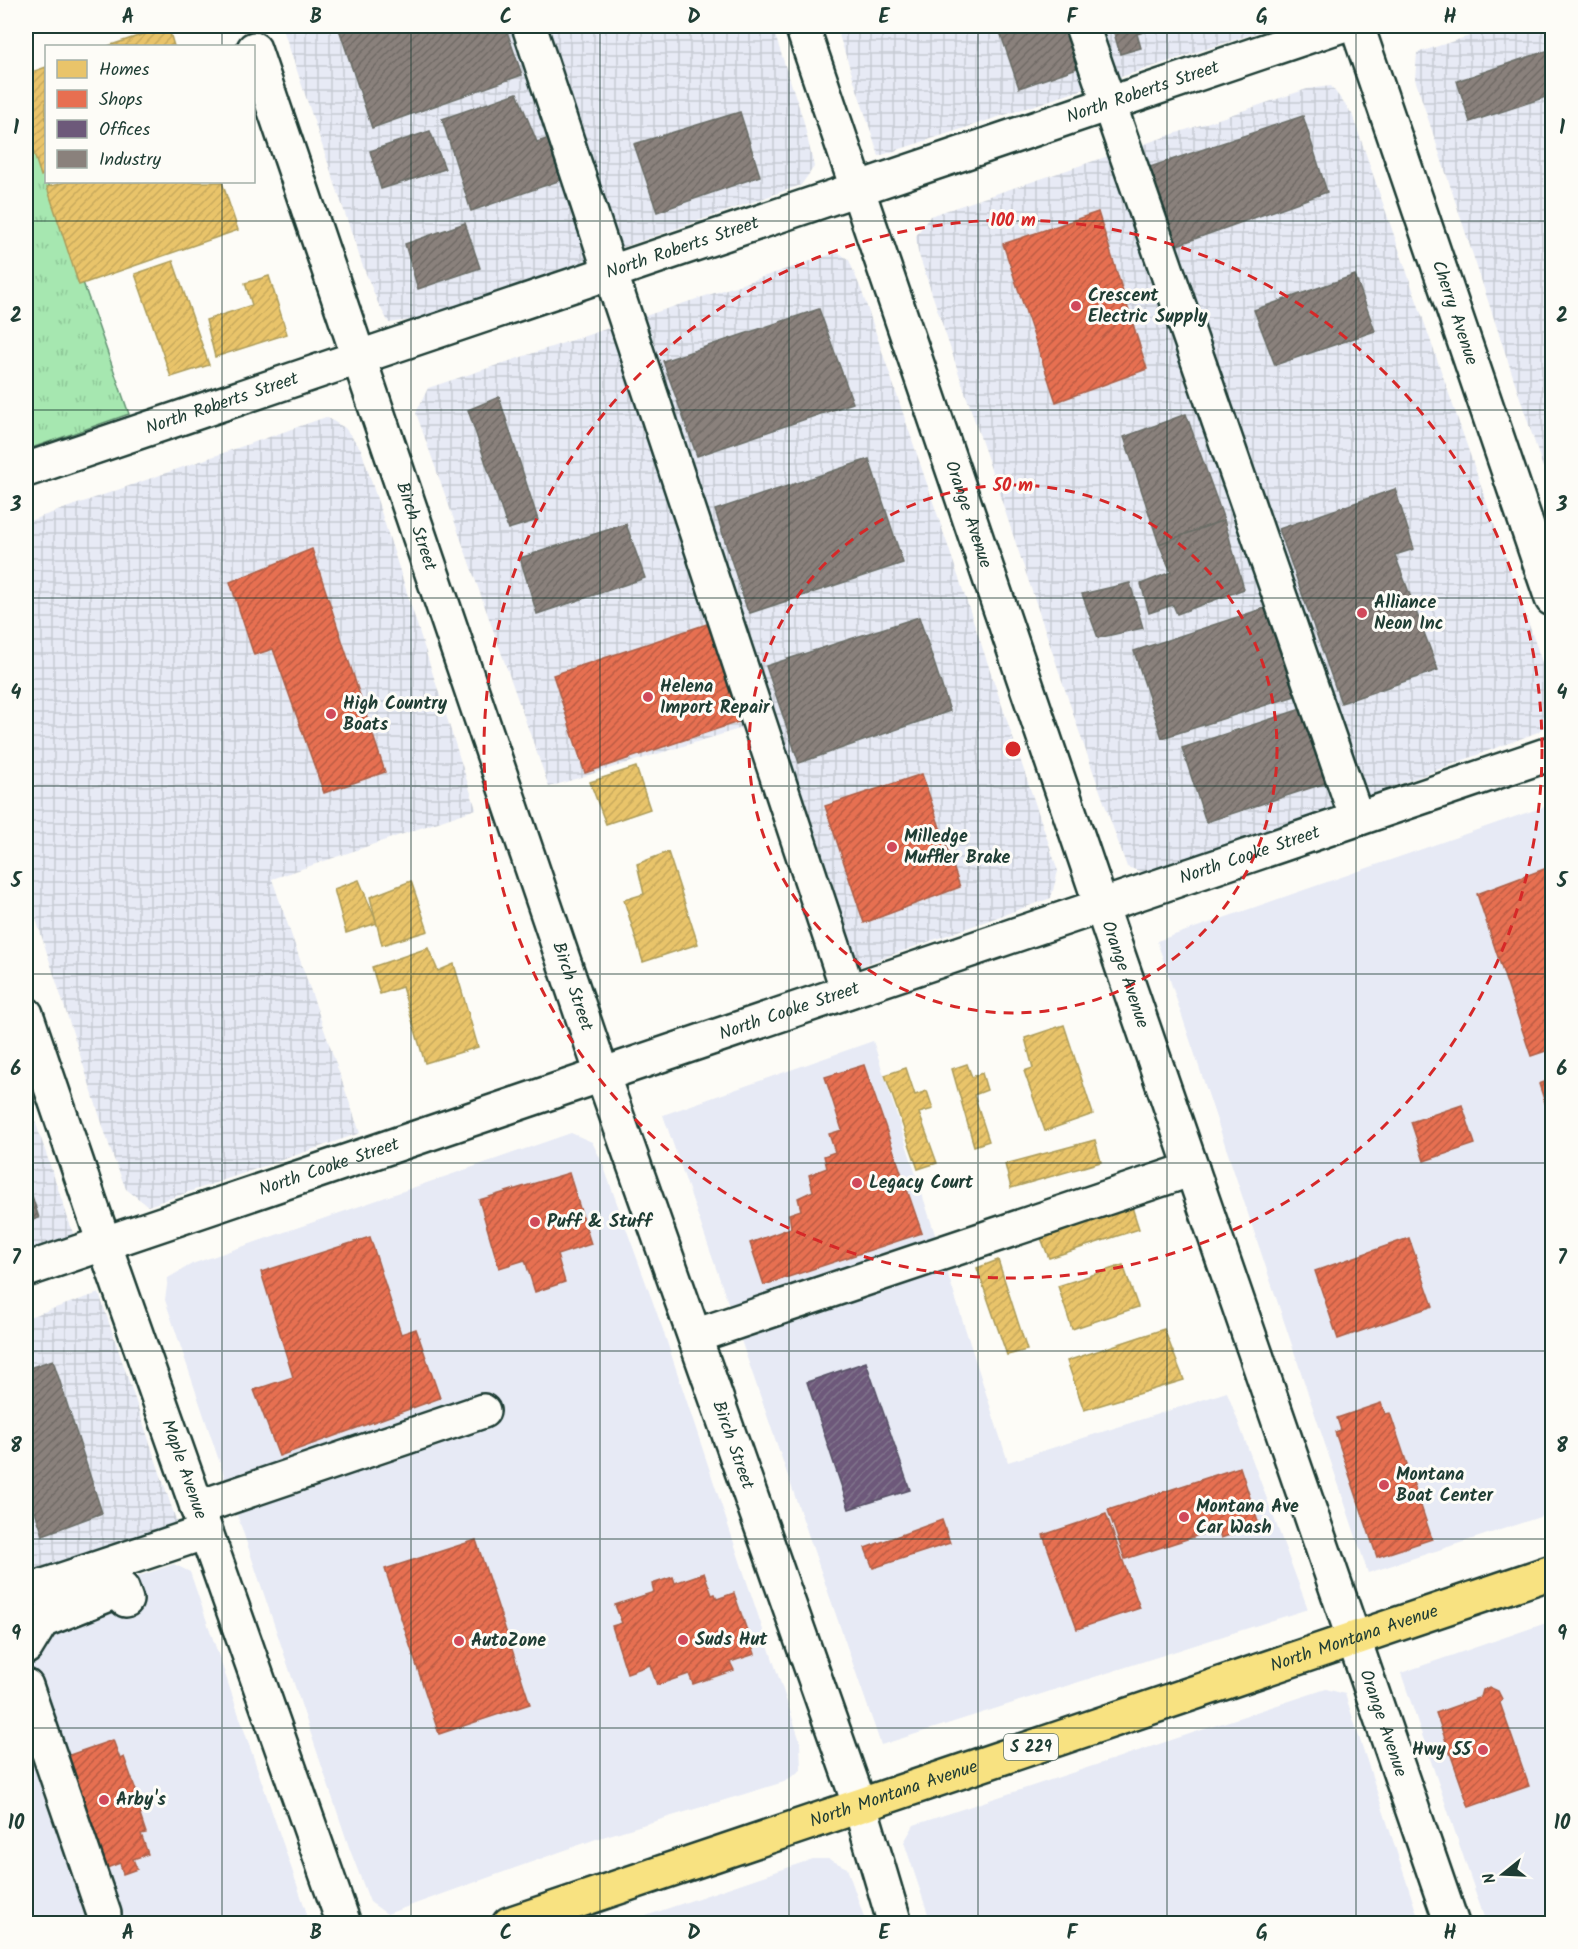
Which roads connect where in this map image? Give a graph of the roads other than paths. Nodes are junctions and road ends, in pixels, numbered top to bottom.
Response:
1 (246, 26) edge
2 (529, 26) edge
3 (802, 26) edge
4 (1082, 26) edge
5 (1339, 26) edge
6 (1357, 26) edge
7 (252, 45) edge
8 (255, 54) edge
9 (1109, 104) junction
10 (857, 189) junction
11 (611, 272) junction
12 (358, 358) junction
13 (26, 470) edge
14 (1552, 599) edge
15 (1552, 753) edge
16 (1357, 819) junction
17 (1101, 905) junction
18 (848, 991) junction
19 (26, 1014) edge
20 (602, 1074) junction
21 (1192, 1169) junction
22 (104, 1243) junction
23 (26, 1270) edge
24 (695, 1336) junction
25 (483, 1411) dead end
26 (202, 1520) junction
27 (1552, 1572) edge
28 (121, 1584) junction
29 (26, 1592) edge
30 (1354, 1638) junction
31 (26, 1647) edge
32 (26, 1686) edge
33 (860, 1806) junction
34 (104, 1914) dead end
35 (344, 1923) edge
36 (510, 1923) edge
37 (895, 1923) edge
38 (1452, 1923) edge

1 - 7 street, Birch Street
2 - 11 street
3 - 10 street, Orange Avenue
4 - 9 street
5 - 9 street, North Roberts Street
6 - 14 street, Cherry Avenue
8 - 12 street, Birch Street
9 - 10 street, North Roberts Street
9 - 16 street
10 - 11 street, North Roberts Street
10 - 17 street, Orange Avenue
11 - 12 street, North Roberts Street
11 - 18 street
12 - 13 street, North Roberts Street
12 - 20 street, Birch Street
15 - 16 street, North Cooke Street
16 - 17 street, North Cooke Street
17 - 18 street, North Cooke Street
17 - 21 street, Orange Avenue
18 - 20 street, North Cooke Street
19 - 22 street, Maple Avenue
20 - 22 street, North Cooke Street
20 - 24 street, Birch Street
21 - 24 street
21 - 30 street, Orange Avenue
22 - 23 street, North Cooke Street
22 - 26 street, Maple Avenue
24 - 33 street, Birch Street
25 - 26 street
26 - 28 street
26 - 35 street, Maple Avenue
27 - 30 main road, North Montana Avenue / S 229
28 - 29 street
28 - 31 street
30 - 33 main road, North Montana Avenue / S 229
30 - 38 street, Orange Avenue
32 - 34 street
33 - 36 main road, North Montana Avenue / S 229
33 - 37 street, Birch Street

